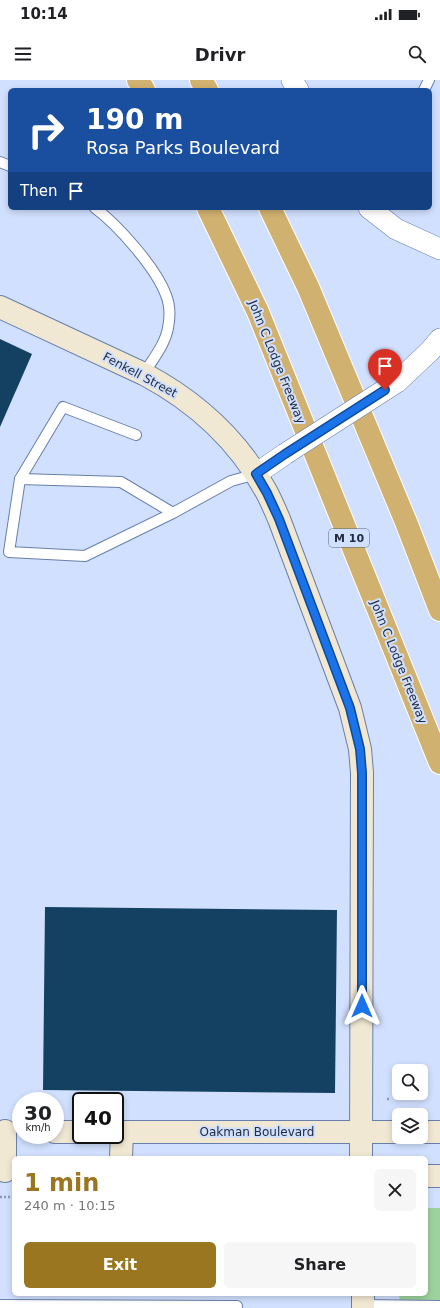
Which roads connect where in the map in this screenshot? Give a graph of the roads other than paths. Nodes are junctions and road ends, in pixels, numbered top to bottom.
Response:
1 (97, 210) edge
2 (209, 210) edge
3 (271, 210) edge
4 (371, 210) edge
5 (440, 249) edge
6 (0, 307) edge
7 (440, 339) edge
8 (144, 374) junction
9 (136, 435) dead end
10 (256, 474) junction
11 (20, 479) junction
12 (173, 513) junction
13 (440, 610) edge
14 (440, 763) edge
15 (9, 1131) edge
16 (124, 1132) edge
17 (362, 1132) junction
18 (392, 1132) edge
19 (428, 1132) edge
20 (440, 1132) edge
21 (120, 1144) edge
22 (122, 1156) edge
23 (362, 1156) edge
24 (6, 1171) edge
25 (428, 1176) edge
26 (440, 1176) edge
27 (363, 1302) edge
28 (0, 1305) edge
29 (440, 1306) edge
30 (236, 1308) edge

1 - 8 lane
2 - 14 highway, John C Lodge Freeway / M 10
3 - 13 highway
4 - 5 street
6 - 8 street, Fenkell Street
7 - 10 street, bridge
8 - 10 street, Fenkell Street
9 - 11 lane
10 - 12 lane
10 - 17 street, Fenkell Street
11 - 12 lane
11 - 12 lane
15 - 24 street
16 - 17 street, Oakman Boulevard
17 - 18 street, Oakman Boulevard
17 - 23 street, Fenkell Street
19 - 20 street
21 - 22 street
25 - 26 street
27 - 29 lane
28 - 30 lane

